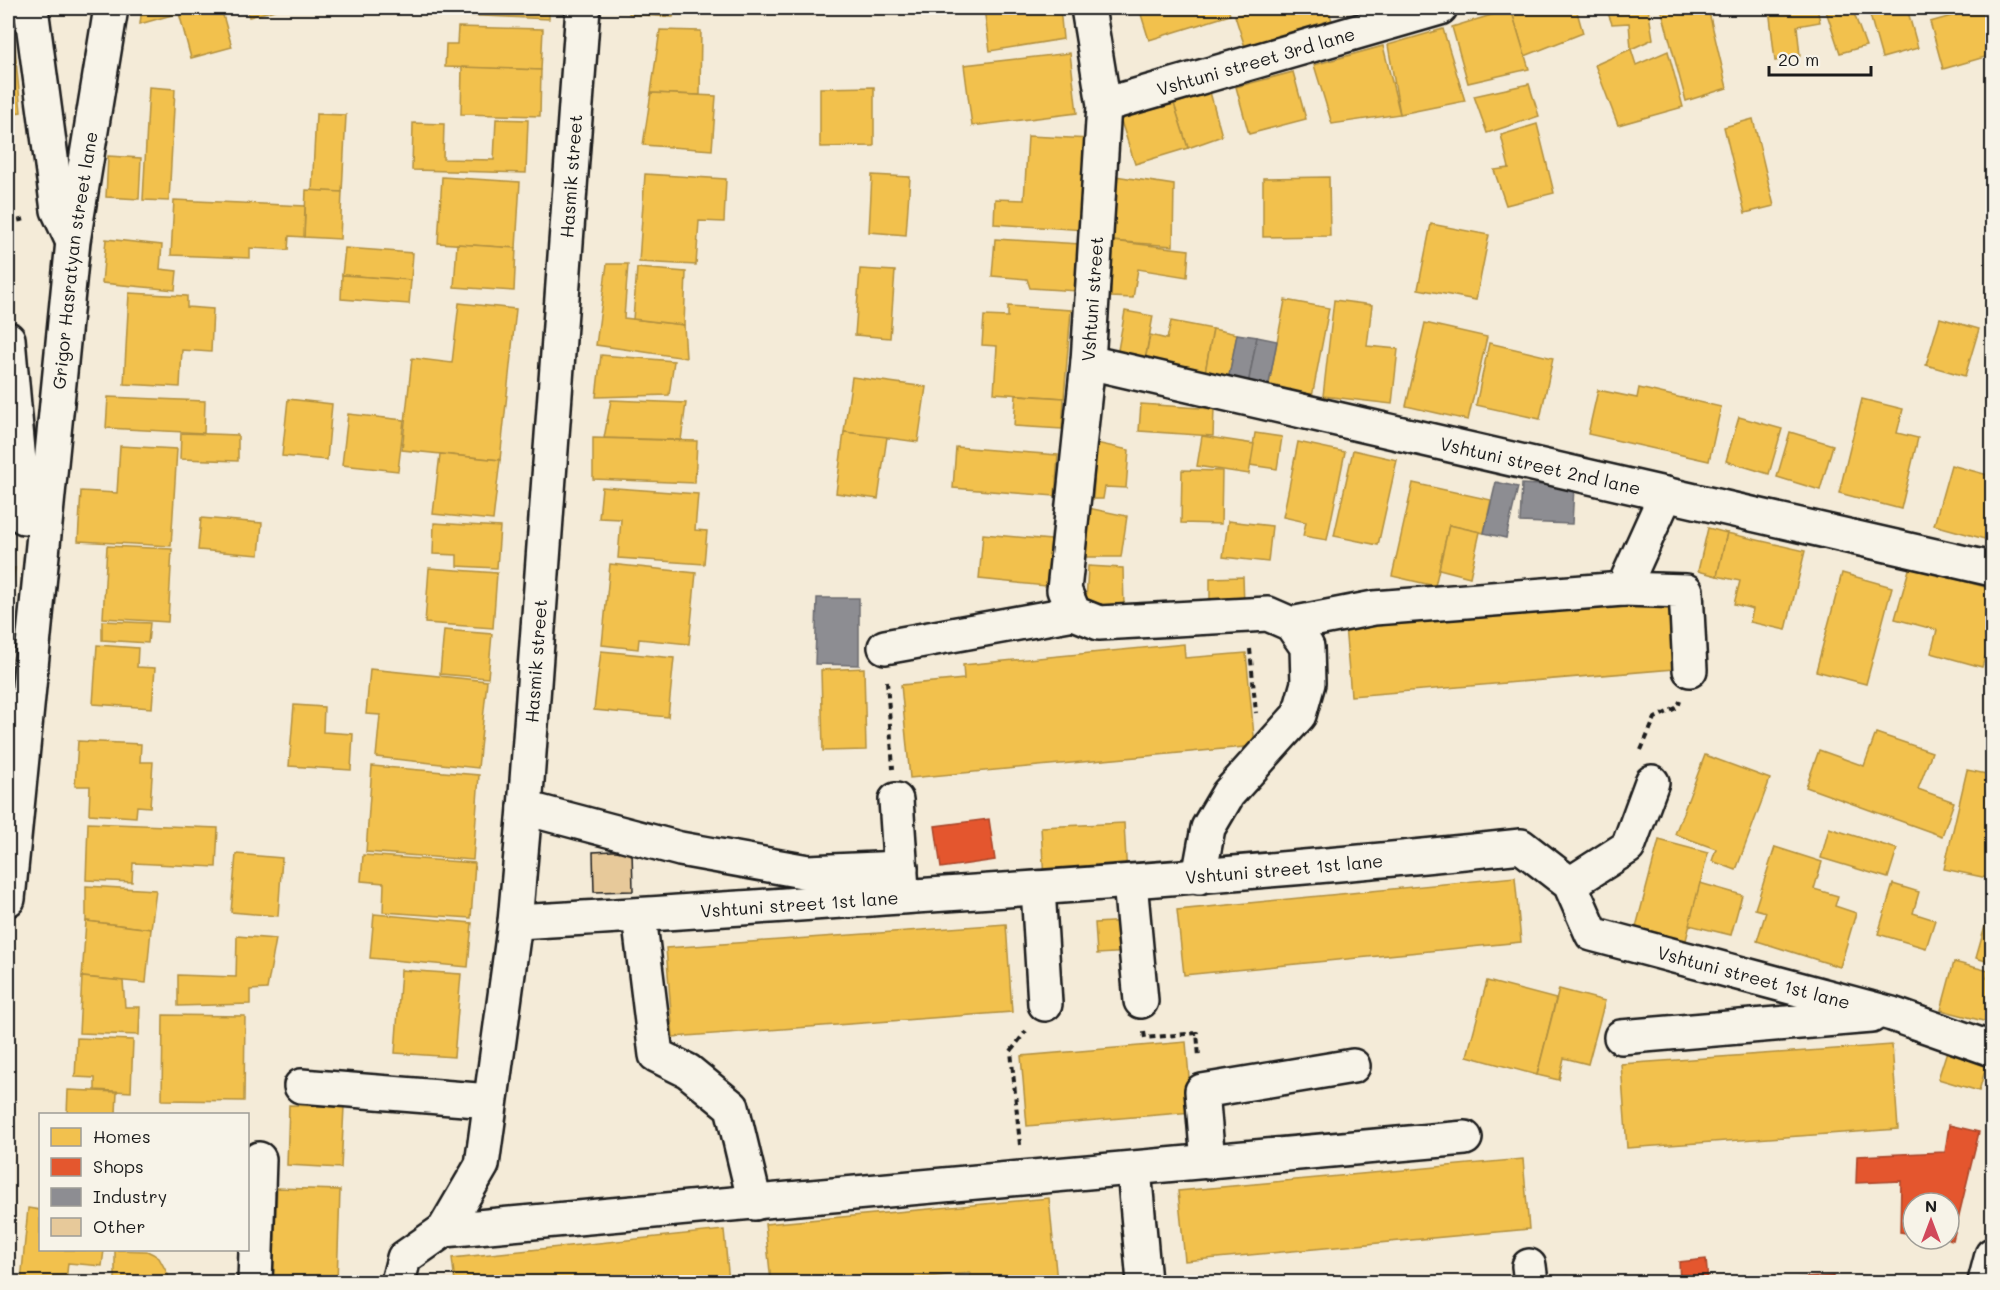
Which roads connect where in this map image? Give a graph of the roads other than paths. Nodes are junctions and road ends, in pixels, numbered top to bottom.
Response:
1 (31, 8) edge
2 (111, 8) edge
3 (583, 8) edge
4 (1088, 8) edge
5 (1440, 8) edge
6 (1104, 105) junction
7 (73, 241) junction
8 (8, 339) edge
9 (1088, 362) junction
10 (1666, 494) junction
11 (26, 517) edge
12 (1992, 569) edge
13 (1623, 589) junction
14 (1069, 602) junction
15 (1291, 624) junction
16 (885, 646) road end
17 (1690, 670) road end
18 (1652, 782) road end
19 (896, 800) road end
20 (525, 807) junction
21 (1199, 877) junction
22 (1130, 882) junction
23 (902, 883) junction
24 (1570, 884) junction
25 (1038, 888) junction
26 (8, 899) edge
27 (639, 916) junction
28 (515, 922) junction
29 (1141, 1001) road end
30 (1046, 1005) road end
31 (1892, 1014) junction
32 (1621, 1037) dead end
33 (1992, 1049) edge
34 (1353, 1066) dead end
35 (301, 1086) dead end
36 (490, 1101) junction
37 (1465, 1138) dead end
38 (259, 1159) dead end
39 (1208, 1162) junction
40 (1134, 1169) junction
41 (755, 1203) junction
42 (444, 1230) junction
43 (1992, 1254) edge
44 (255, 1282) edge
45 (398, 1282) edge
46 (1144, 1282) edge
47 (1985, 1282) edge

1 - 7 street
2 - 7 street, Grigor Hasratyan street lane
3 - 20 street, Hasmik street
4 - 6 street, Vshtuni street
5 - 6 street, Vshtuni street 3rd lane
6 - 9 street, Vshtuni street
7 - 11 street, Grigor Hasratyan street lane
8 - 11 street
9 - 10 street, Vshtuni street 2nd lane
9 - 14 street, Vshtuni street
10 - 12 street, Vshtuni street 2nd lane
10 - 13 street
11 - 26 street, Grigor Hasratyan street lane
13 - 15 street
13 - 17 street
14 - 15 street
14 - 16 street
15 - 21 street
18 - 24 street
19 - 23 street
20 - 23 street
20 - 28 street, Hasmik street
21 - 22 street, Vshtuni street 1st lane
21 - 24 street, Vshtuni street 1st lane
22 - 25 street, Vshtuni street 1st lane
22 - 29 street
23 - 25 street, Vshtuni street 1st lane
23 - 27 street, Vshtuni street 1st lane
24 - 31 street, Vshtuni street 1st lane
25 - 30 street
27 - 28 street, Vshtuni street 1st lane
27 - 41 street
28 - 36 street, Hasmik street
31 - 32 street
31 - 33 street, Vshtuni street 1st lane
34 - 39 street
35 - 36 street
36 - 42 street, Hasmik street
37 - 39 street
38 - 44 street
39 - 40 street
40 - 41 street
40 - 46 street
41 - 42 street
42 - 45 street, Hasmik street
43 - 47 street

